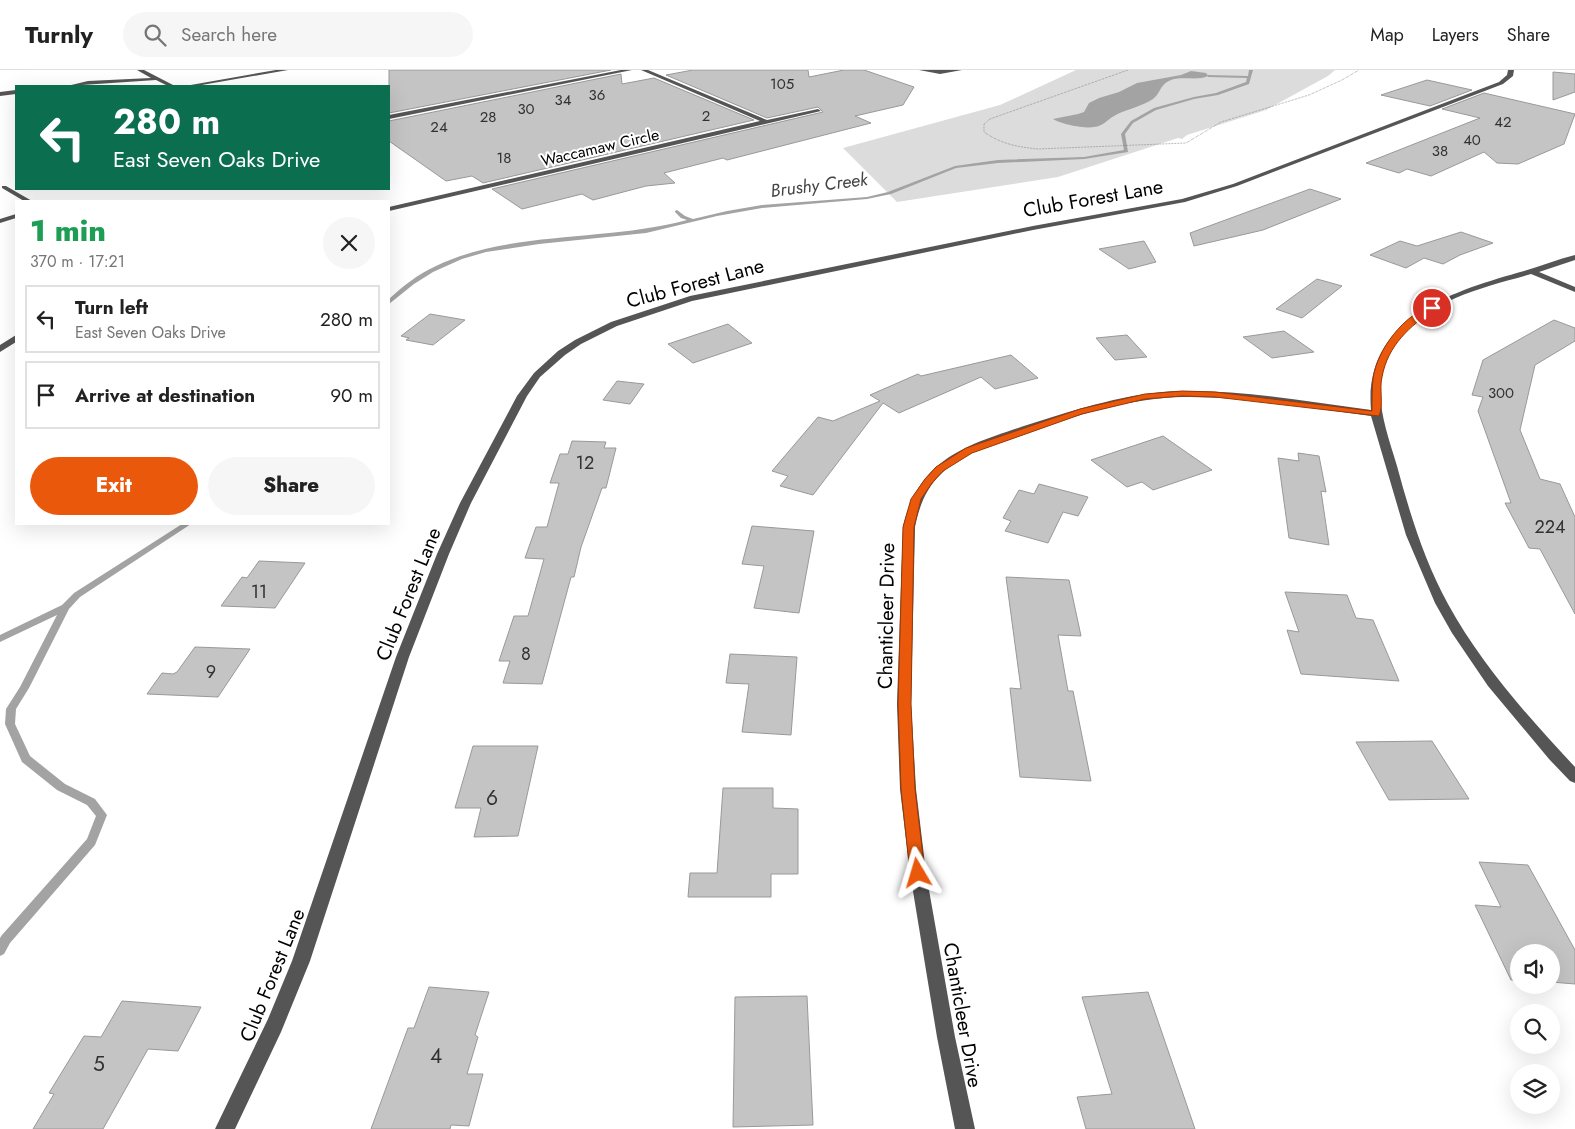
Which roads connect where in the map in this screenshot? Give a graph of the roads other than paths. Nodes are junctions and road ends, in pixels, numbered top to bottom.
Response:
1 (140, 70) edge
2 (285, 70) edge
3 (629, 70) edge
4 (644, 70) edge
5 (922, 70) edge
6 (959, 70) edge
7 (1511, 70) edge
8 (105, 75) dead end
9 (155, 79) junction
10 (88, 83) junction
11 (76, 85) edge
12 (170, 85) edge
13 (194, 85) edge
14 (15, 92) edge
15 (0, 94) edge
16 (818, 112) dead end
17 (390, 117) edge
18 (765, 121) junction
19 (4, 187) dead end
20 (27, 200) edge
21 (390, 209) edge
22 (15, 216) edge
23 (0, 221) edge
24 (1575, 256) edge
25 (1533, 272) junction
26 (1575, 290) edge
27 (15, 339) edge
28 (0, 349) edge
29 (1376, 414) junction
30 (1575, 777) edge
31 (225, 1129) edge
32 (965, 1129) edge

1 - 9 street
2 - 13 street
3 - 17 street
4 - 18 street
5 - 6 street
7 - 31 street, Club Forest Lane
8 - 10 street
9 - 10 street
9 - 12 street
10 - 11 street
14 - 15 street
16 - 18 street, Waccamaw Circle
18 - 21 street, Waccamaw Circle
19 - 20 street
22 - 23 street
24 - 25 street
25 - 26 street
25 - 29 street
27 - 28 street
29 - 30 street
29 - 32 street, Chanticleer Drive

